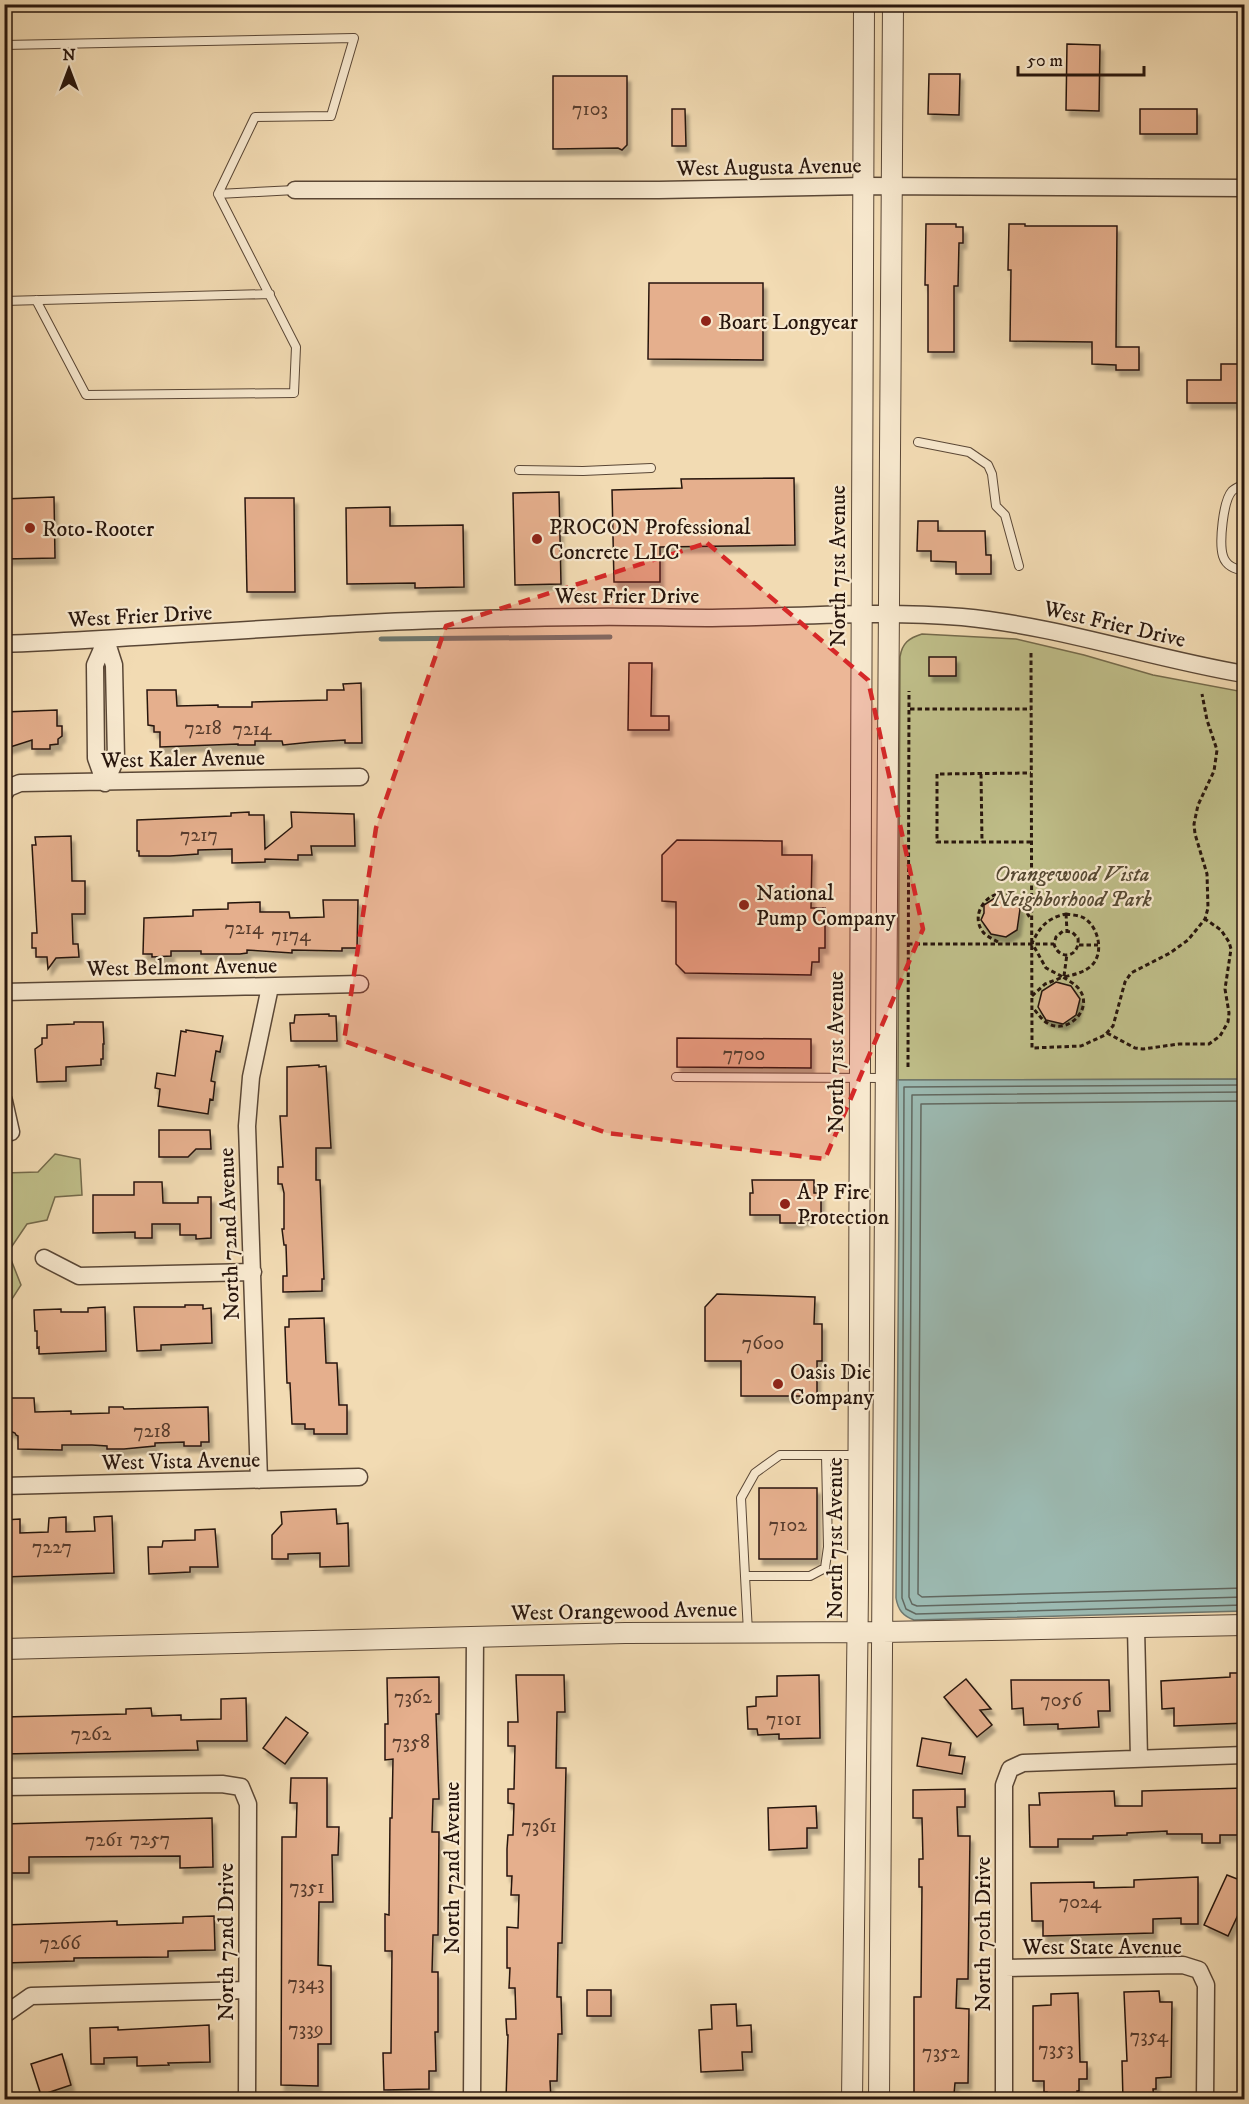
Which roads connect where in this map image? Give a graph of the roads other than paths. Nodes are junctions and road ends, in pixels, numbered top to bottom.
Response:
1 (864, 4) edge
2 (893, 4) edge
3 (4, 45) edge
4 (864, 186) junction
5 (892, 186) junction
6 (1245, 188) edge
7 (295, 190) joint
8 (218, 194) junction
9 (270, 294) junction
10 (36, 300) junction
11 (4, 301) edge
12 (862, 442) junction
13 (891, 442) junction
14 (918, 442) dead end
15 (651, 468) dead end
16 (519, 470) dead end
17 (1245, 484) edge
18 (1019, 566) dead end
19 (1245, 571) edge
20 (890, 614) junction
21 (861, 615) junction
22 (106, 640) junction
23 (4, 644) edge
24 (1245, 674) edge
25 (360, 777) dead end
26 (105, 783) junction
27 (6, 791) edge
28 (860, 842) junction
29 (888, 843) junction
30 (360, 984) dead end
31 (270, 987) junction
32 (4, 992) edge
33 (676, 1077) dead end
34 (859, 1078) junction
35 (887, 1078) junction
36 (4, 1101) edge
37 (12, 1131) dead end
38 (44, 1258) dead end
39 (253, 1272) junction
40 (826, 1455) junction
41 (858, 1455) junction
42 (359, 1477) dead end
43 (259, 1480) junction
44 (4, 1486) edge
45 (745, 1576) junction
46 (1245, 1625) edge
47 (1136, 1628) junction
48 (748, 1632) junction
49 (857, 1632) junction
50 (883, 1632) junction
51 (475, 1636) junction
52 (4, 1649) edge
53 (1245, 1755) edge
54 (1138, 1758) junction
55 (4, 1787) edge
56 (1005, 1968) junction
57 (247, 1990) junction
58 (4, 2015) edge
59 (852, 2097) edge
60 (879, 2097) edge
61 (247, 2100) edge
62 (472, 2100) edge
63 (1004, 2100) edge
64 (1205, 2100) edge

1 - 4 street, North 71st Avenue
2 - 5 street
3 - 8 lane
4 - 5 street, West Augusta Avenue
4 - 7 street, West Augusta Avenue
4 - 12 street, North 71st Avenue
5 - 6 street, West Augusta Avenue
5 - 13 street
7 - 8 lane
8 - 9 lane
9 - 10 lane
9 - 10 lane
10 - 11 lane
12 - 13 street
12 - 21 street, North 71st Avenue
13 - 20 street
14 - 18 lane
15 - 16 lane
17 - 19 lane
20 - 21 street, West Frier Drive
20 - 24 street, West Frier Drive
20 - 29 street
21 - 22 street, West Frier Drive
21 - 28 street, North 71st Avenue
22 - 23 street, West Frier Drive
22 - 26 street
25 - 26 street, West Kaler Avenue
26 - 27 street, West Kaler Avenue
28 - 29 street
28 - 34 street, North 71st Avenue
29 - 35 street
30 - 31 street, West Belmont Avenue
31 - 32 street, West Belmont Avenue
31 - 39 street, North 72nd Avenue
33 - 34 lane
34 - 35 lane
34 - 41 street, North 71st Avenue
35 - 50 street
36 - 37 street
38 - 39 street
39 - 43 street, North 72nd Avenue
40 - 41 lane
40 - 45 lane
40 - 45 lane
41 - 49 street, North 71st Avenue
42 - 43 street, West Vista Avenue
43 - 44 street, West Vista Avenue
45 - 48 lane
46 - 47 street, West Orangewood Avenue
47 - 50 street, West Orangewood Avenue
47 - 54 street
48 - 49 street, West Orangewood Avenue
48 - 51 street, West Orangewood Avenue
49 - 50 street, West Orangewood Avenue
49 - 59 street, North 71st Avenue
50 - 60 street
51 - 52 street, West Orangewood Avenue
51 - 62 street, North 72nd Avenue
53 - 54 street
54 - 56 street, North 70th Drive
55 - 57 street, North 72nd Drive
56 - 63 street, North 70th Drive
56 - 64 street, West State Avenue
57 - 58 street
57 - 61 street, North 72nd Drive
59 - 60 street

